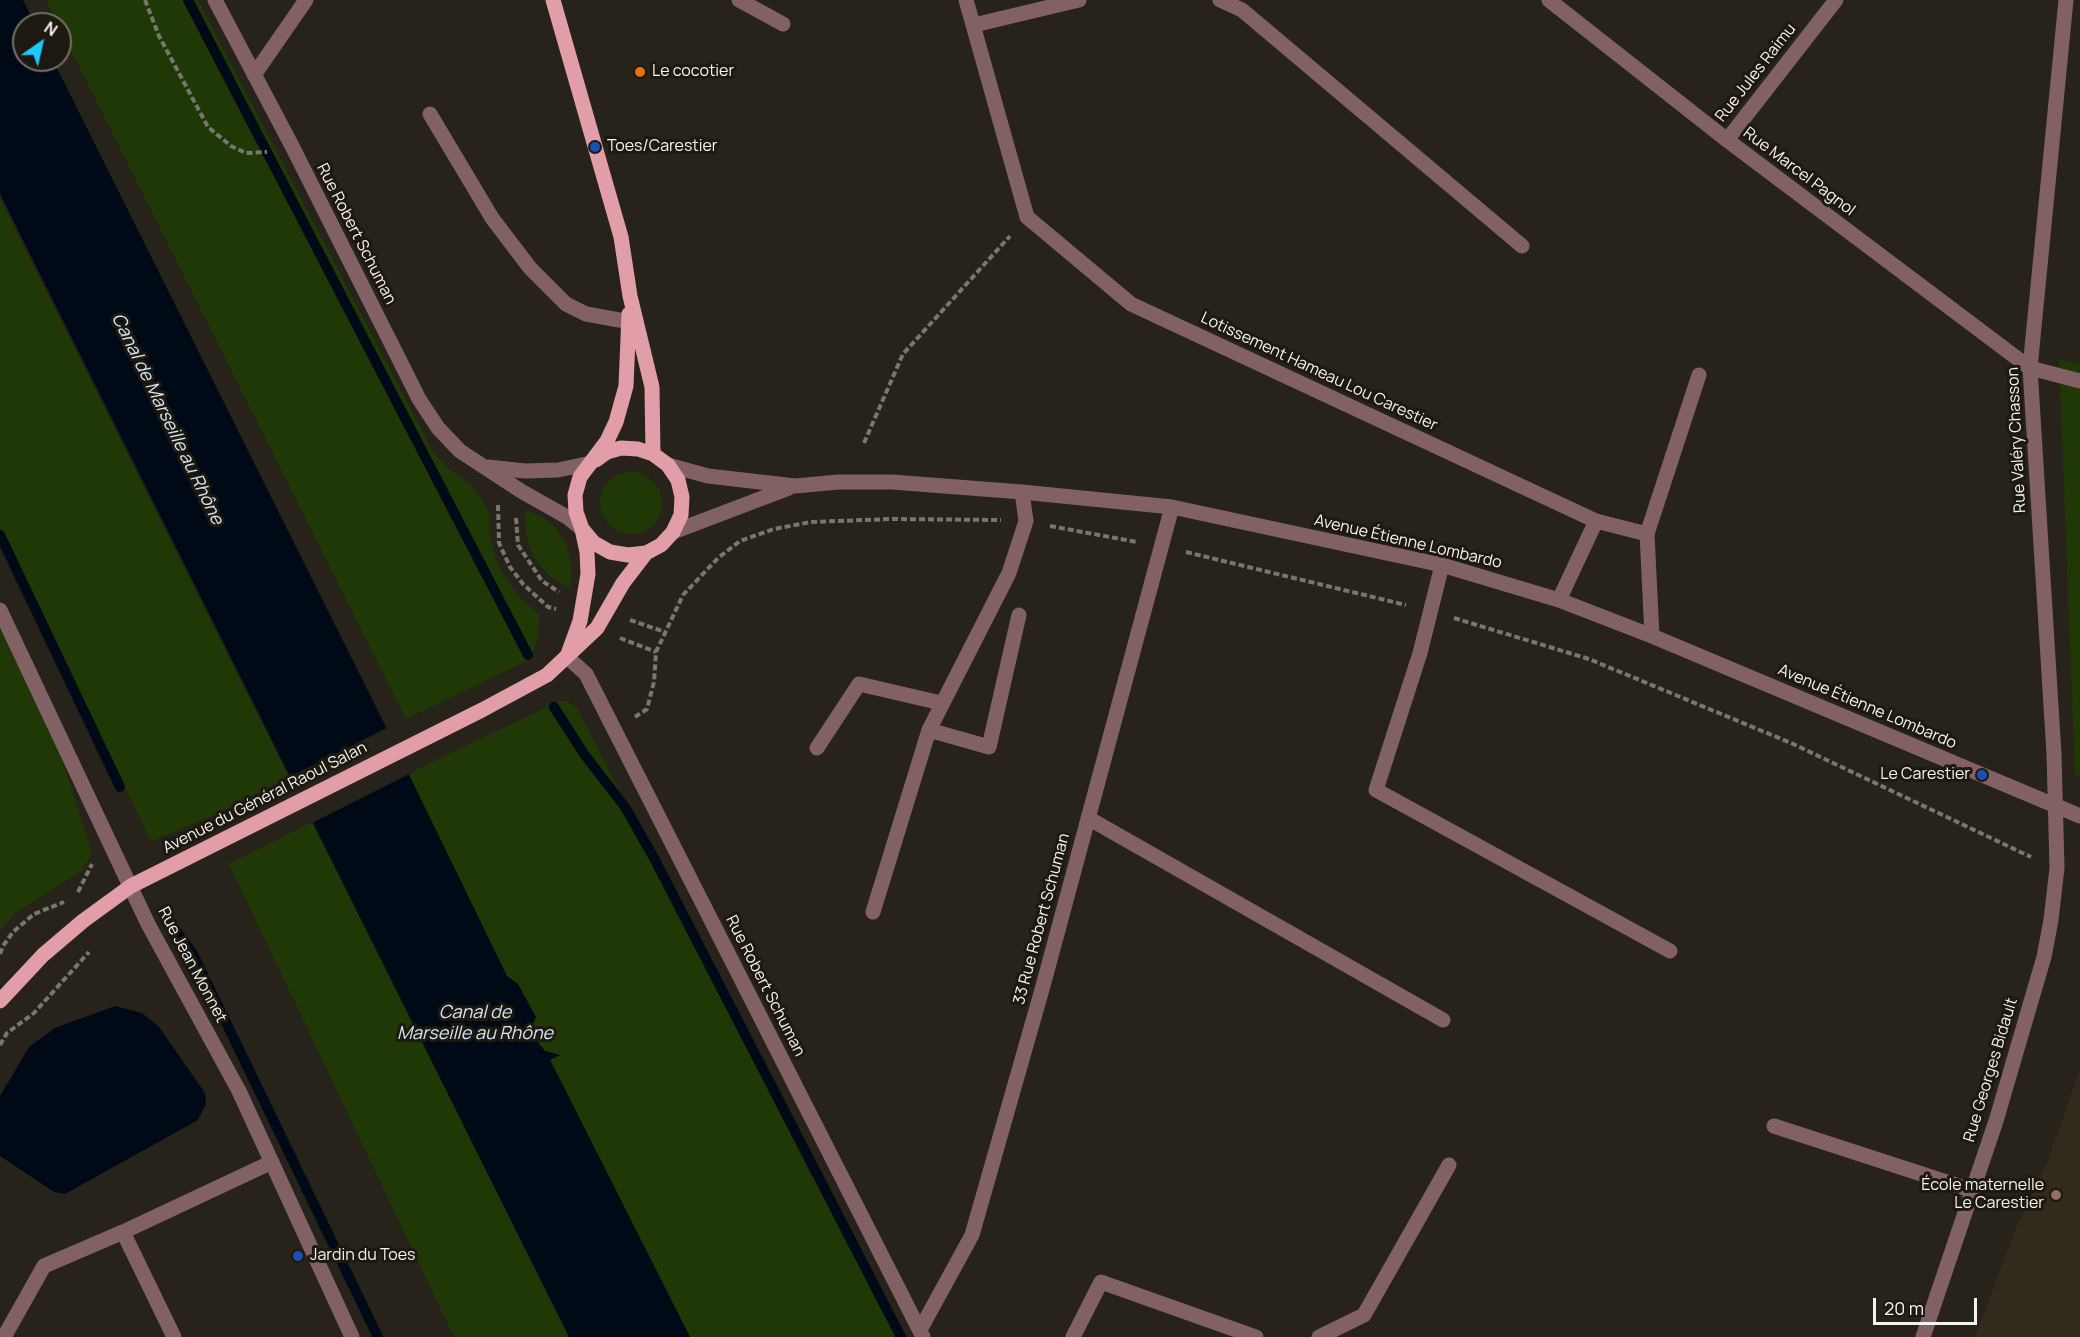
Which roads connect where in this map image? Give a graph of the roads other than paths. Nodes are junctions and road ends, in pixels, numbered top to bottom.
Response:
1 (215, 0) edge
2 (306, 0) edge
3 (553, 0) edge
4 (739, 0) edge
5 (966, 0) edge
6 (1079, 0) edge
7 (1220, 0) edge
8 (1549, 0) edge
9 (1836, 0) edge
10 (2066, 0) edge
11 (783, 24) dead end
12 (974, 25) junction
13 (254, 75) junction
14 (430, 114) dead end
15 (1727, 140) junction
16 (1522, 246) dead end
17 (632, 323) junction
18 (2030, 368) junction
19 (1699, 375) dead end
20 (2080, 381) edge
21 (653, 454) junction
22 (591, 463) junction
23 (668, 465) junction
24 (485, 467) junction
25 (795, 486) junction
26 (1022, 492) junction
27 (1172, 507) junction
28 (1596, 521) junction
29 (582, 529) junction
30 (674, 532) junction
31 (1647, 534) junction
32 (646, 553) junction
33 (1442, 565) junction
34 (1559, 600) junction
35 (0, 610) edge
36 (1018, 615) dead end
37 (1652, 636) junction
38 (567, 657) junction
39 (942, 703) junction
40 (929, 730) junction
41 (817, 747) dead end
42 (2055, 806) junction
43 (2080, 816) edge
44 (1088, 818) junction
45 (130, 886) junction
46 (873, 912) dead end
47 (1670, 951) dead end
48 (0, 1001) edge
49 (1443, 1020) dead end
50 (1774, 1126) dead end
51 (272, 1162) junction
52 (1449, 1165) dead end
53 (1971, 1190) junction
54 (123, 1232) junction
55 (921, 1334) edge
56 (4, 1337) edge
57 (174, 1337) edge
58 (352, 1337) edge
59 (1073, 1337) edge
60 (1256, 1337) edge
61 (1319, 1337) edge
62 (1923, 1337) edge

1 - 13 street, Rue Robert Schuman
2 - 13 street
3 - 17 main road, Avenue du Général Raoul Salan
4 - 11 street
5 - 12 street
6 - 12 street
7 - 16 street
8 - 15 street, Rue Marcel Pagnol
9 - 15 street, Rue Jules Raimu
10 - 18 street, Rue Valéry Chasson
12 - 28 street, Lotissement Hameau Lou Carestier
13 - 24 street, Rue Robert Schuman
14 - 17 street
15 - 18 street, Rue Marcel Pagnol
17 - 21 main road, Avenue du Général Raoul Salan
17 - 22 main road, Avenue du Général Raoul Salan
18 - 20 street
18 - 42 street, Rue Valéry Chasson
19 - 31 street
21 - 22 main road
21 - 23 main road
22 - 24 street, Rue Robert Schuman
22 - 29 main road, Avenue du Général Raoul Salan
23 - 25 street, Avenue Étienne Lombardo
23 - 30 main road
24 - 29 street, Rue Robert Schuman
25 - 26 street, Avenue Étienne Lombardo
25 - 30 street, Avenue Étienne Lombardo
26 - 27 street, Avenue Étienne Lombardo
26 - 39 street
27 - 33 street, Avenue Étienne Lombardo
27 - 44 street, 33 Rue Robert Schuman
28 - 31 street, Lotissement Hameau Lou Carestier
28 - 34 street
29 - 32 main road
29 - 38 main road, Avenue du Général Raoul Salan
30 - 32 main road, Avenue du Général Raoul Salan
31 - 37 street
32 - 38 main road, Avenue du Général Raoul Salan
33 - 34 street, Avenue Étienne Lombardo
33 - 47 street
34 - 37 street, Avenue Étienne Lombardo
35 - 45 street, Rue Jean Monnet
36 - 40 street
37 - 42 street, Avenue Étienne Lombardo
38 - 45 main road, Avenue du Général Raoul Salan
38 - 55 street, Rue Robert Schuman
39 - 40 street
39 - 41 street
40 - 46 street
42 - 43 street, Avenue Étienne Lombardo
42 - 53 street, Rue Georges Bidault
44 - 49 street
44 - 55 street, 33 Rue Robert Schuman
45 - 48 main road, Avenue du Général Raoul Salan
45 - 51 street, Rue Jean Monnet
50 - 53 street
51 - 54 street
51 - 58 street, Rue Jean Monnet
52 - 61 street
53 - 62 street, Rue Georges Bidault
54 - 56 street
54 - 57 street
59 - 60 street

